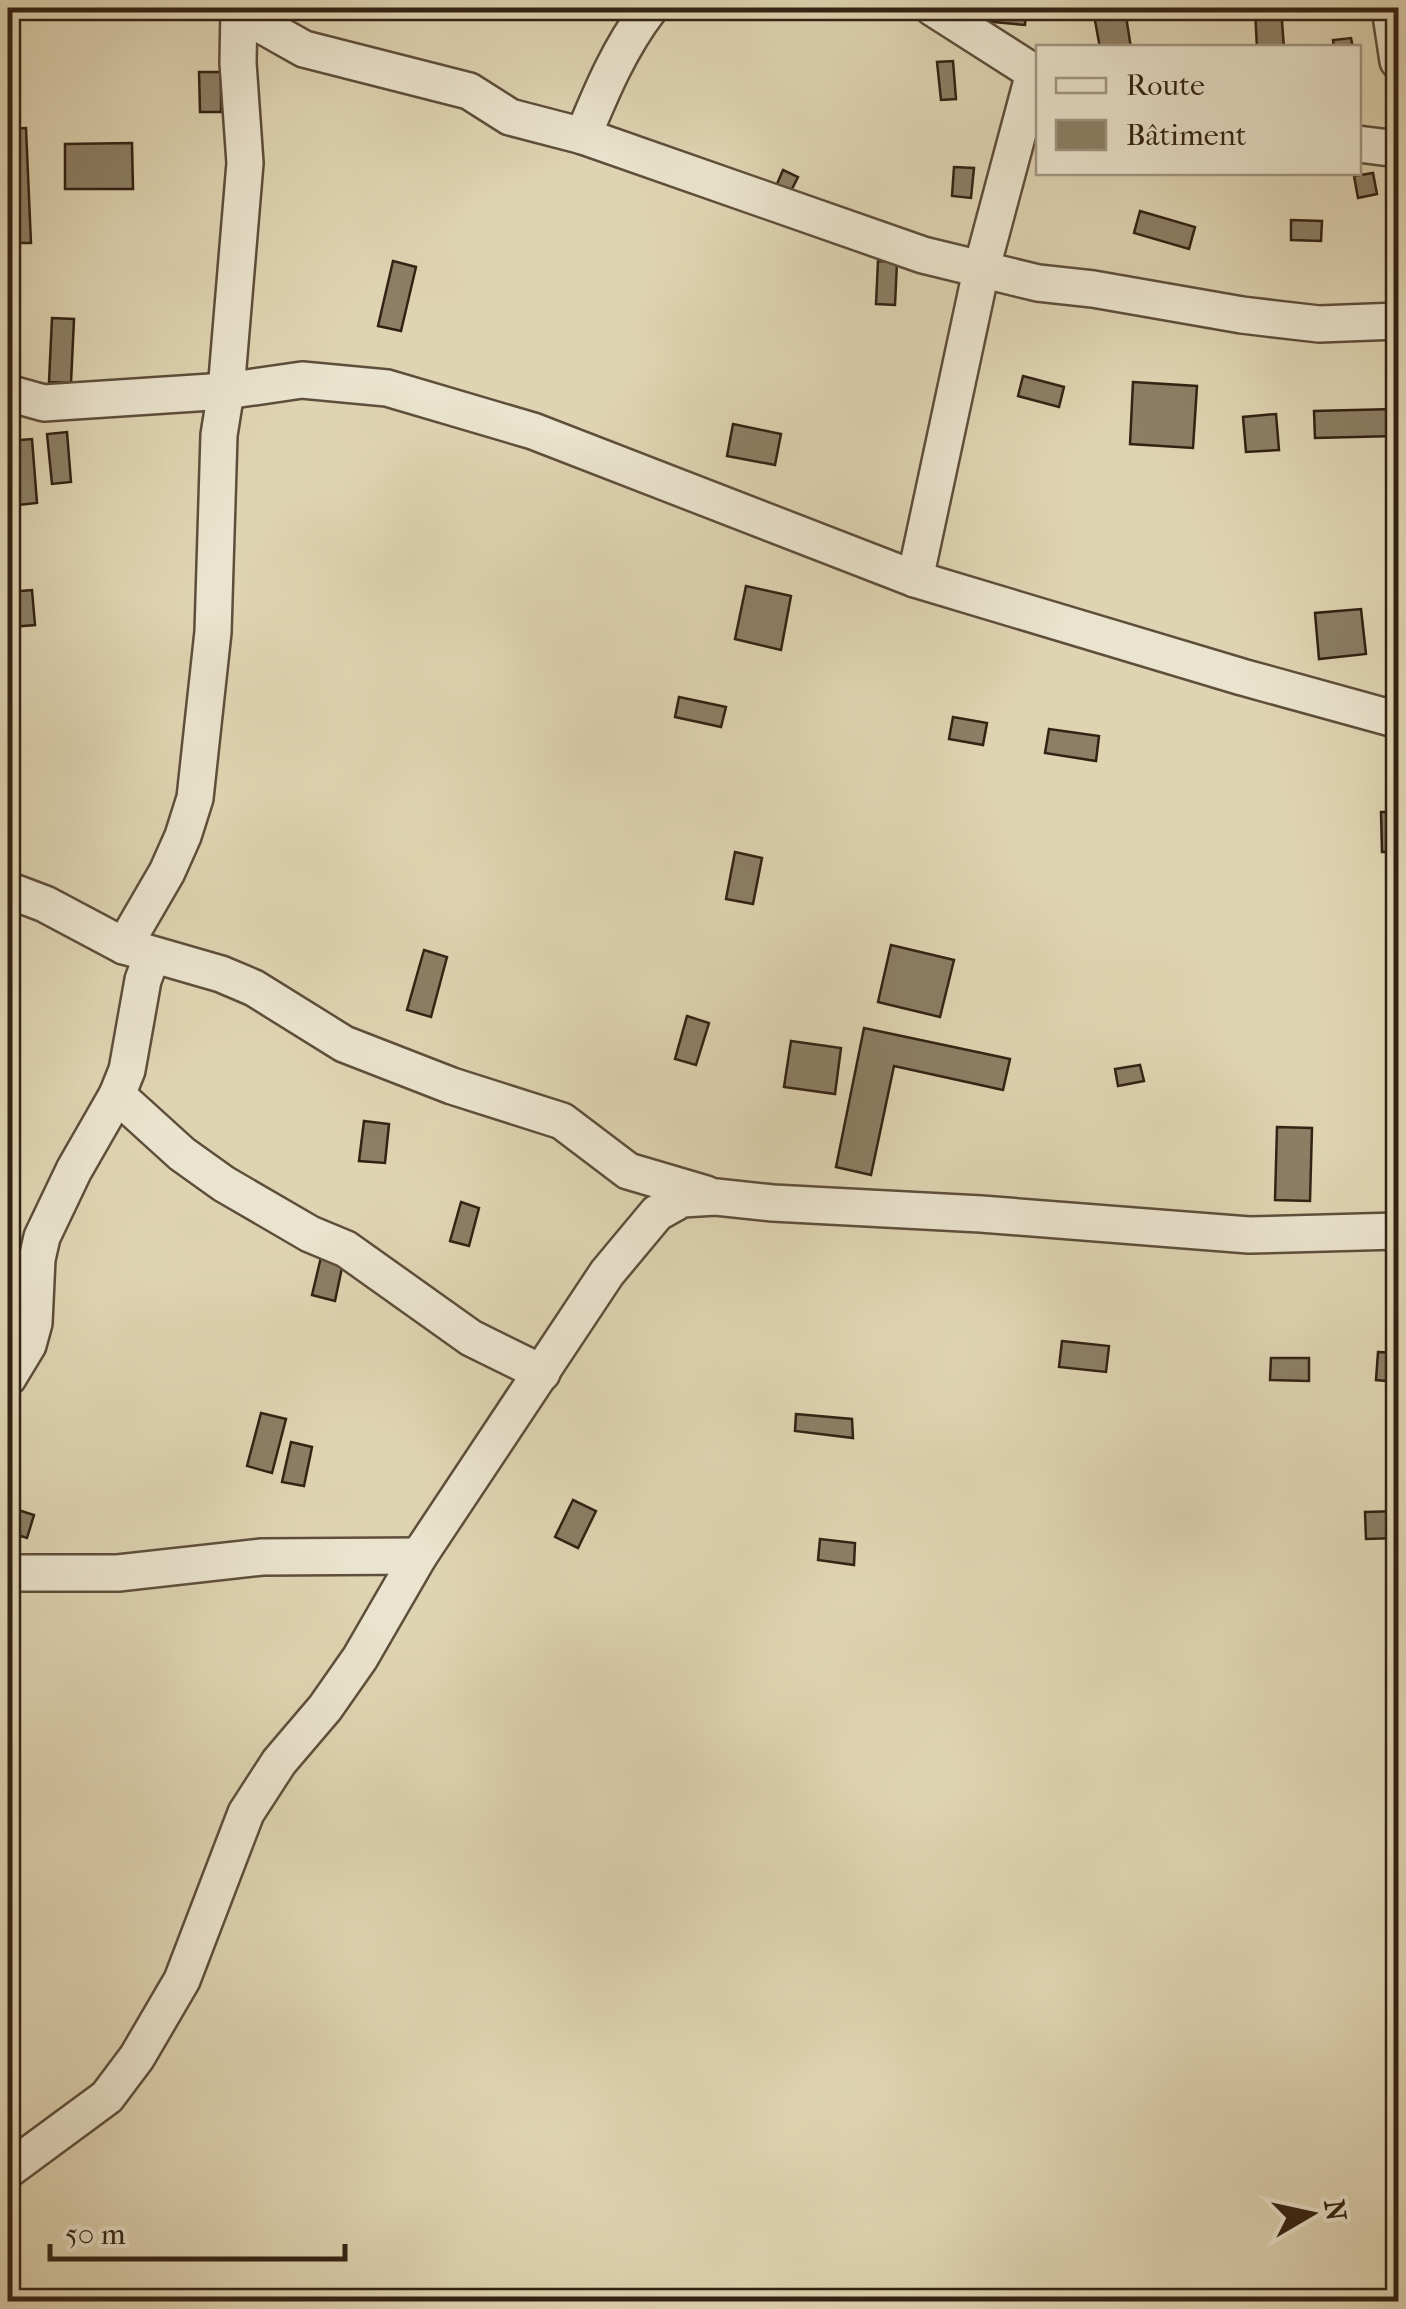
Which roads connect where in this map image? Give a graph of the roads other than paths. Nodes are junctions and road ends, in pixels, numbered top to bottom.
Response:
1 (650, 8) edge
2 (934, 8) edge
3 (1390, 8) edge
4 (240, 10) edge
5 (1398, 61) edge
6 (1036, 74) edge
7 (583, 136) junction
8 (1361, 144) edge
9 (1398, 150) edge
10 (981, 270) junction
11 (1398, 321) edge
12 (226, 392) junction
13 (8, 394) edge
14 (915, 578) junction
15 (1398, 720) edge
16 (8, 890) edge
17 (138, 951) junction
18 (118, 1095) junction
19 (716, 1196) junction
20 (1398, 1231) edge
21 (542, 1373) junction
22 (8, 1378) edge
23 (419, 1556) junction
24 (8, 1573) edge
25 (8, 2170) edge

1 - 7 street
2 - 6 street
3 - 5 street
4 - 7 street
4 - 12 street
6 - 10 street
7 - 10 street
8 - 9 street
10 - 11 street
10 - 14 street
12 - 13 street
12 - 14 street
12 - 17 street
14 - 15 street
16 - 17 street
17 - 18 street
17 - 19 street
18 - 21 street
18 - 22 street
19 - 20 street
19 - 21 street
21 - 23 street
23 - 24 street
23 - 25 street

